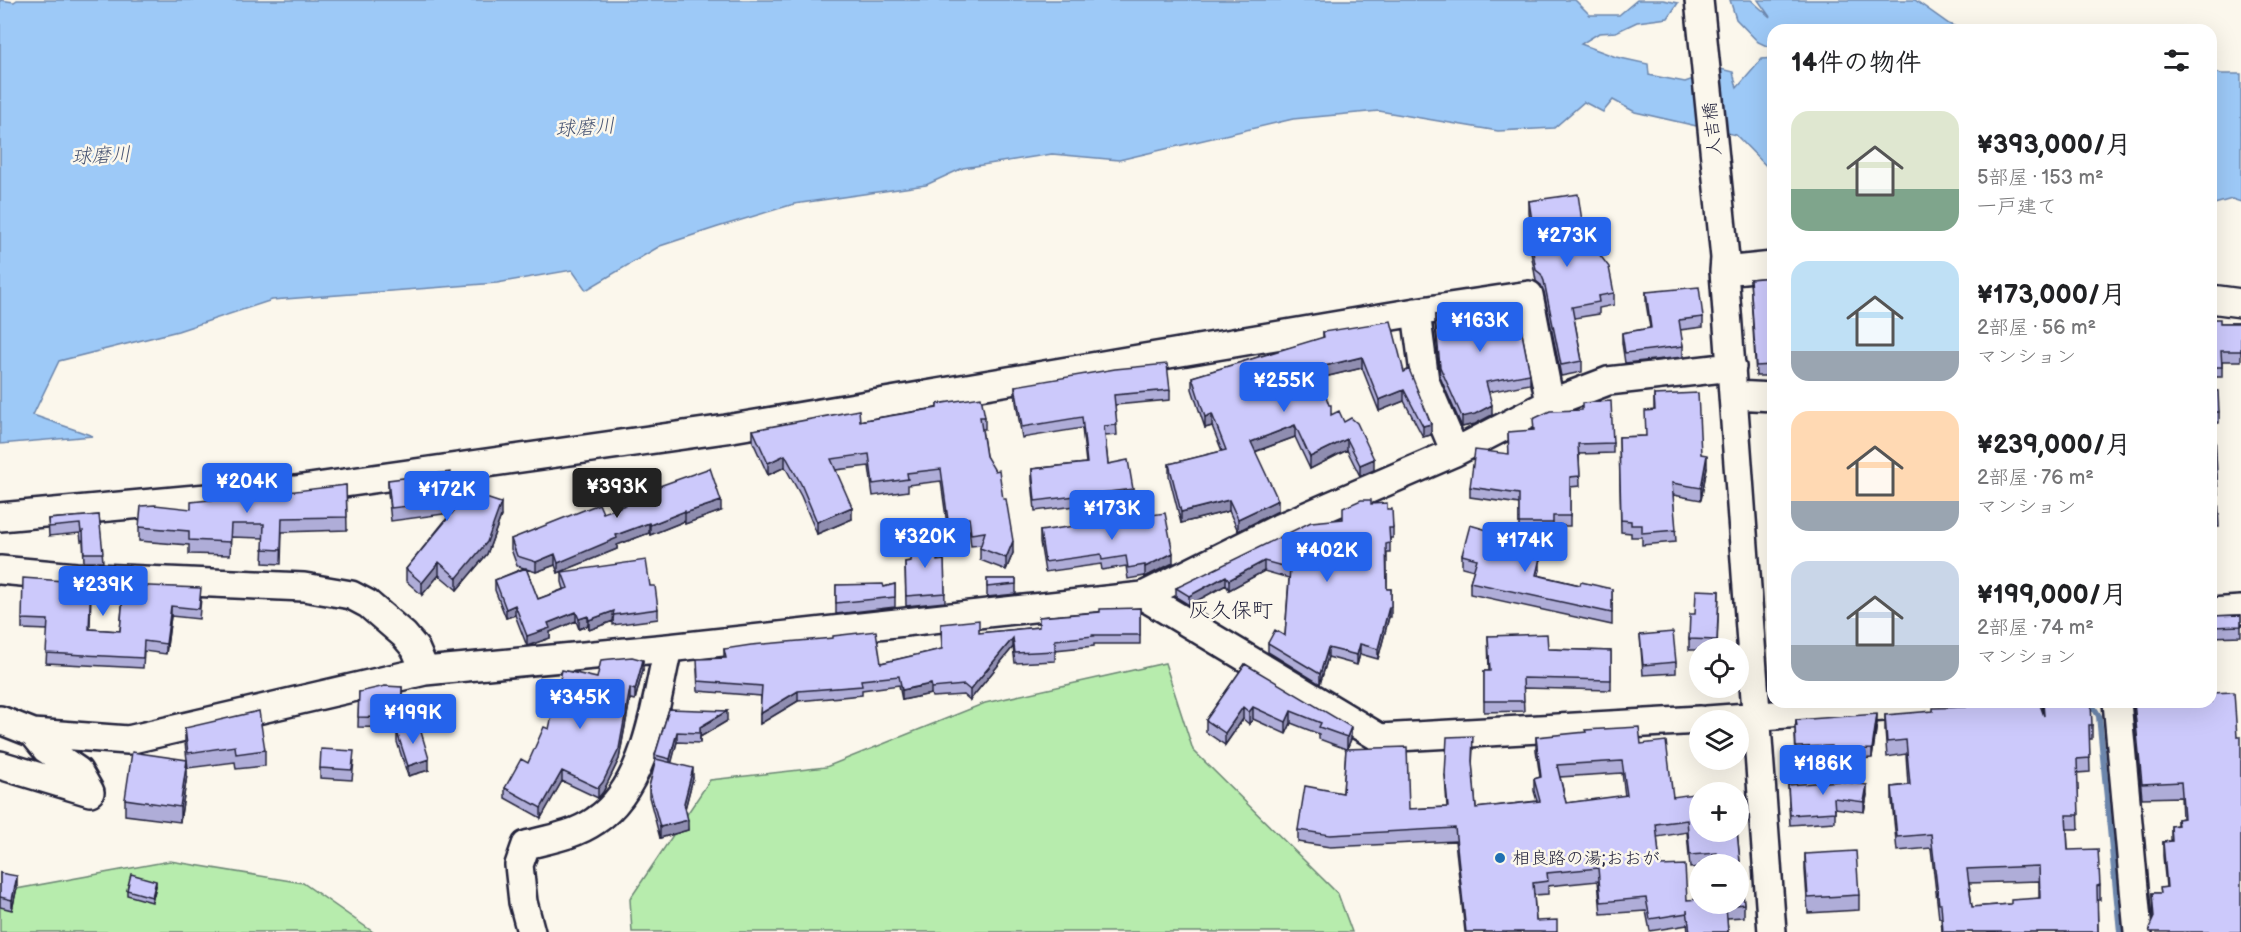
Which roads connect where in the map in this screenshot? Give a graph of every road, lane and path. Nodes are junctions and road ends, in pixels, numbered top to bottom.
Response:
1 (1700, 0) edge
2 (1724, 264) junction
3 (1767, 266) edge
4 (2217, 300) edge
5 (2241, 303) edge
6 (1416, 312) junction
7 (1732, 367) junction
8 (1734, 395) junction
9 (1767, 397) edge
10 (1550, 403) junction
11 (1455, 452) junction
12 (0, 517) edge
13 (0, 570) edge
14 (1143, 596) junction
15 (2241, 610) edge
16 (2217, 612) edge
17 (668, 648) junction
18 (425, 671) junction
19 (1874, 708) edge
20 (2118, 708) edge
21 (1758, 717) junction
22 (1749, 718) edge
23 (0, 720) edge
24 (1689, 721) edge
25 (33, 733) junction
26 (0, 765) edge
27 (531, 932) edge
28 (1772, 932) edge
29 (2138, 932) edge

1 - 2 street, 人吉橋
2 - 3 street
2 - 7 street, 人吉橋
4 - 5 street
6 - 10 street
6 - 11 street
6 - 12 street
7 - 8 street, 人吉橋
7 - 10 street
8 - 9 street
8 - 21 street, 人吉橋
10 - 11 street
11 - 14 street
13 - 18 street
14 - 17 street
14 - 24 street
15 - 16 street
17 - 18 street
17 - 27 street
18 - 25 street
19 - 21 street
20 - 29 street
21 - 22 street
21 - 28 street, 人吉橋
23 - 25 street
25 - 26 street

